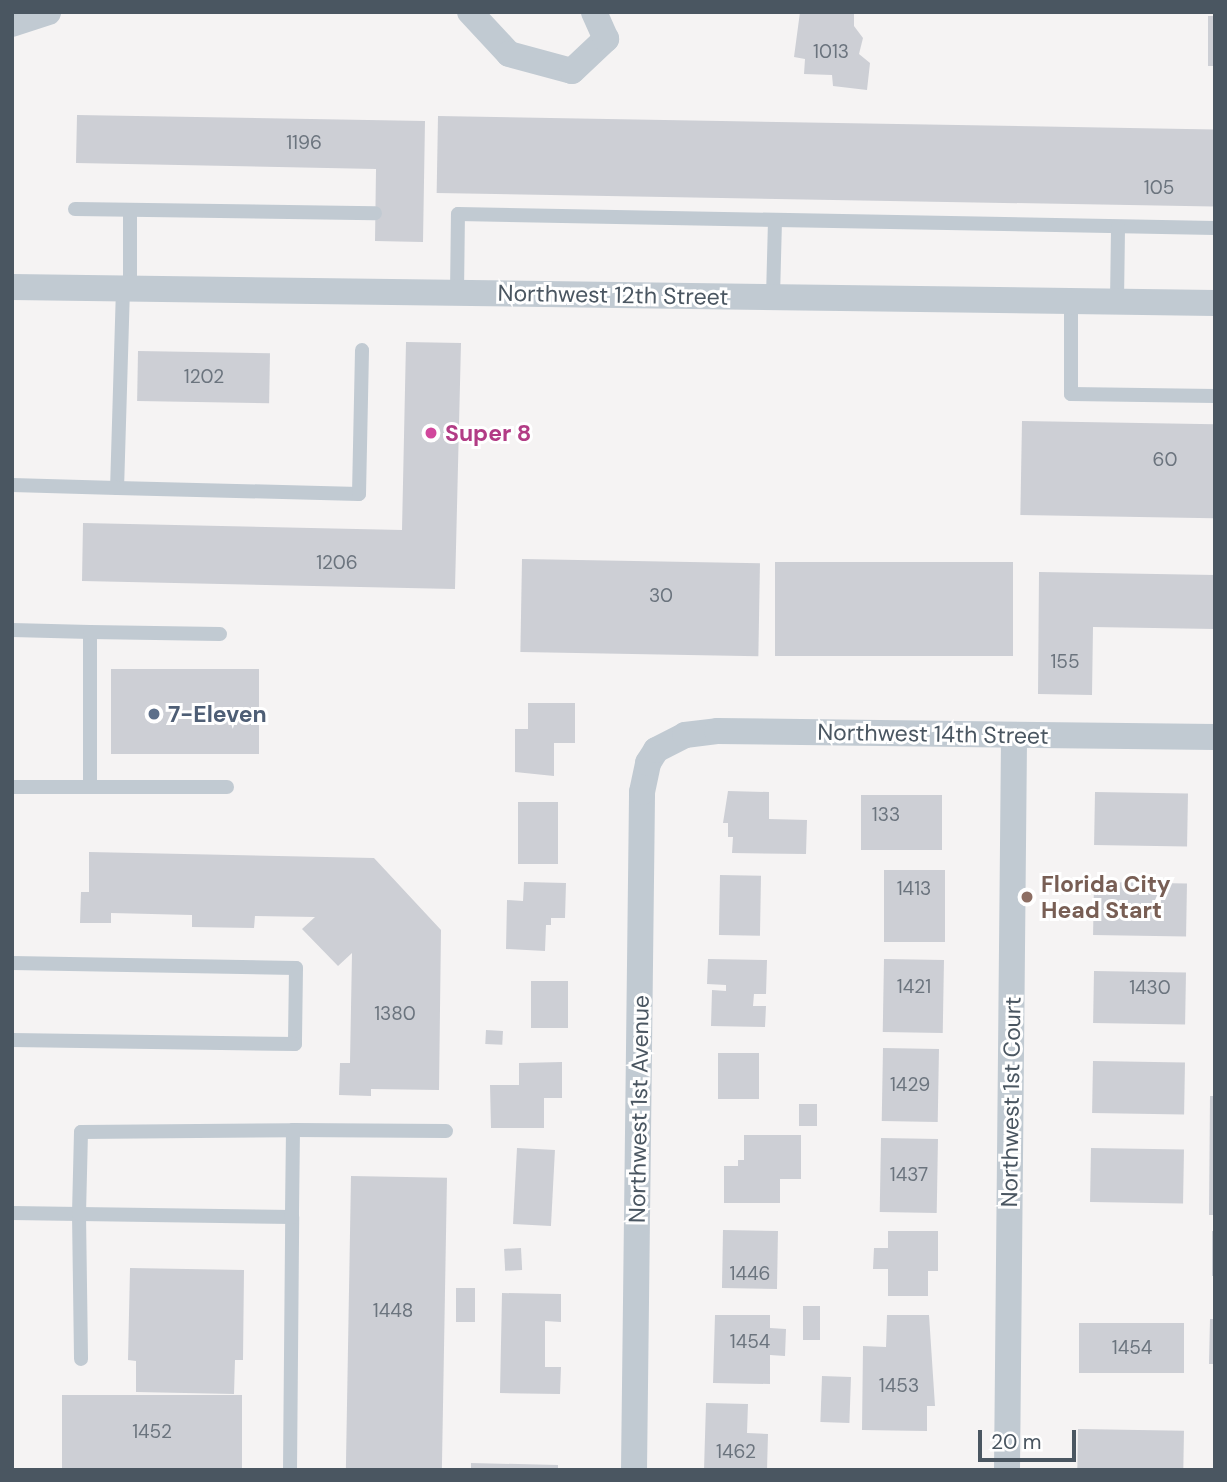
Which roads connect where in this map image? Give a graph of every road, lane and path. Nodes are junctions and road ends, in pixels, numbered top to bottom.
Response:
1 (48, 12) edge
2 (470, 12) edge
3 (594, 12) edge
4 (12, 24) edge
5 (75, 209) dead end
6 (131, 210) junction
7 (375, 213) dead end
8 (775, 221) junction
9 (1118, 228) junction
10 (1215, 228) edge
11 (12, 287) edge
12 (126, 288) junction
13 (457, 293) junction
14 (773, 297) junction
15 (1071, 301) junction
16 (1117, 302) junction
17 (1215, 303) edge
18 (362, 350) dead end
19 (1215, 396) edge
20 (12, 485) edge
21 (117, 488) junction
22 (12, 630) edge
23 (90, 632) junction
24 (220, 634) dead end
25 (1014, 735) junction
26 (1215, 737) edge
27 (656, 751) joint
28 (12, 787) edge
29 (90, 787) junction
30 (227, 787) dead end
31 (12, 963) edge
32 (12, 1040) edge
33 (293, 1130) junction
34 (446, 1131) dead end
35 (12, 1213) edge
36 (79, 1214) junction
37 (292, 1217) junction
38 (80, 1359) dead end
39 (290, 1470) edge
40 (634, 1470) edge
41 (1007, 1470) edge

1 - 4 street
2 - 3 street
5 - 6 lane
6 - 7 lane
6 - 12 lane
8 - 9 lane
8 - 13 lane
8 - 14 lane
9 - 10 lane
9 - 16 lane
11 - 12 street, Northwest 12th Street
12 - 13 street, Northwest 12th Street
12 - 21 lane
13 - 14 street, Northwest 12th Street
14 - 15 street, Northwest 12th Street
15 - 16 street, Northwest 12th Street
15 - 19 lane
16 - 17 street, Northwest 12th Street
18 - 21 lane
20 - 21 lane
22 - 23 lane
23 - 24 lane
23 - 29 lane
25 - 26 street, Northwest 14th Street
25 - 27 street, Northwest 14th Street
25 - 41 street, Northwest 1st Court
27 - 40 street, Northwest 1st Avenue
28 - 29 lane
29 - 30 lane
31 - 32 lane
33 - 34 lane
33 - 36 lane
33 - 37 lane
35 - 36 lane
36 - 37 lane
36 - 38 lane
37 - 39 lane

